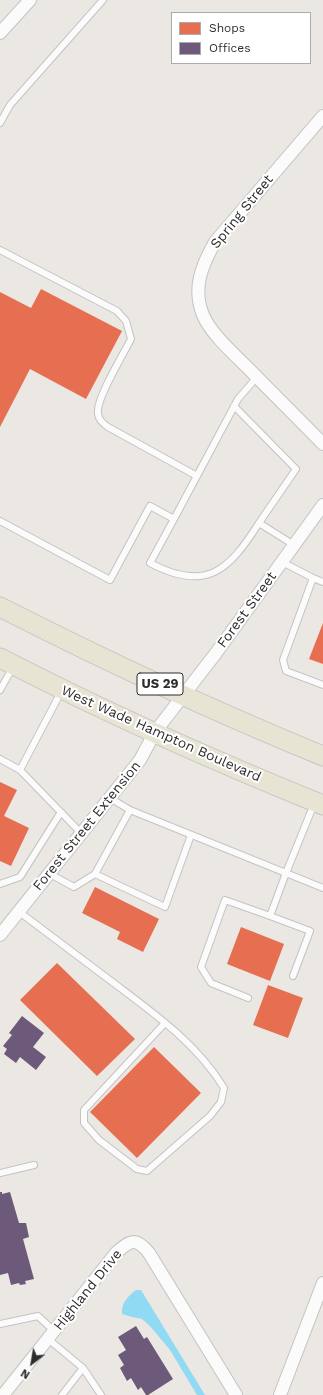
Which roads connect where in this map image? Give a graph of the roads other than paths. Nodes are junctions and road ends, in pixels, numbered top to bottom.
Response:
1 (30, 0) edge
2 (103, 0) edge
3 (0, 33) edge
4 (323, 116) edge
5 (0, 122) edge
6 (0, 250) edge
7 (257, 377) junction
8 (234, 406) junction
9 (323, 444) edge
10 (197, 476) junction
11 (323, 505) edge
12 (174, 518) junction
13 (0, 521) edge
14 (259, 523) junction
15 (294, 545) junction
16 (282, 562) junction
17 (312, 578) junction
18 (323, 582) edge
19 (0, 607) edge
20 (7, 661) edge
21 (323, 685) edge
22 (62, 689) junction
23 (0, 690) edge
24 (184, 695) junction
25 (169, 714) joint
26 (155, 732) junction
27 (322, 753) edge
28 (0, 759) edge
29 (20, 770) junction
30 (110, 798) junction
31 (319, 804) edge
32 (130, 810) junction
33 (61, 812) junction
34 (81, 833) junction
35 (191, 835) junction
36 (48, 873) junction
37 (286, 873) junction
38 (95, 874) junction
39 (0, 884) edge
40 (323, 888) edge
41 (18, 911) junction
42 (270, 916) junction
43 (0, 935) edge
44 (293, 976) dead end
45 (248, 998) dead end
46 (165, 1023) junction
47 (34, 1165) dead end
48 (0, 1174) edge
49 (323, 1283) edge
50 (0, 1324) edge
51 (51, 1335) junction
52 (83, 1368) junction
53 (3, 1395) edge
54 (62, 1395) edge
55 (101, 1395) edge
56 (236, 1395) edge
57 (280, 1395) edge

1 - 3 street
2 - 5 lane
4 - 7 street, Spring Street
6 - 10 lane
7 - 8 lane
7 - 9 street, Spring Street
8 - 10 lane
8 - 14 lane
10 - 12 lane
11 - 15 street, Forest Street
12 - 13 lane
12 - 14 lane
14 - 15 lane
15 - 16 street, Forest Street
16 - 17 lane
16 - 24 street, Forest Street
17 - 18 lane
17 - 21 lane
19 - 24 main road, US 29
20 - 22 main road, West Wade Hampton Boulevard
20 - 23 lane
22 - 26 main road, West Wade Hampton Boulevard
22 - 29 lane
24 - 25 street, Forest Street
24 - 27 main road, US 29
25 - 26 street, Forest Street Extension
26 - 30 street, Forest Street Extension
26 - 31 main road, West Wade Hampton Boulevard
28 - 29 lane
29 - 33 lane
30 - 32 lane
30 - 34 street, Forest Street Extension
31 - 37 lane
32 - 35 lane
32 - 38 lane
33 - 34 lane
33 - 39 lane
34 - 36 street, Forest Street Extension
35 - 37 lane
35 - 38 lane
36 - 38 lane
36 - 41 street, Forest Street Extension
37 - 40 lane
37 - 42 lane
41 - 43 street, Forest Street Extension
41 - 46 lane
42 - 44 lane
42 - 45 lane
46 - 46 lane
47 - 48 lane
49 - 57 street
50 - 51 lane
51 - 52 lane
51 - 53 street, Highland Drive
51 - 56 street, Highland Drive
52 - 54 lane
52 - 55 lane

